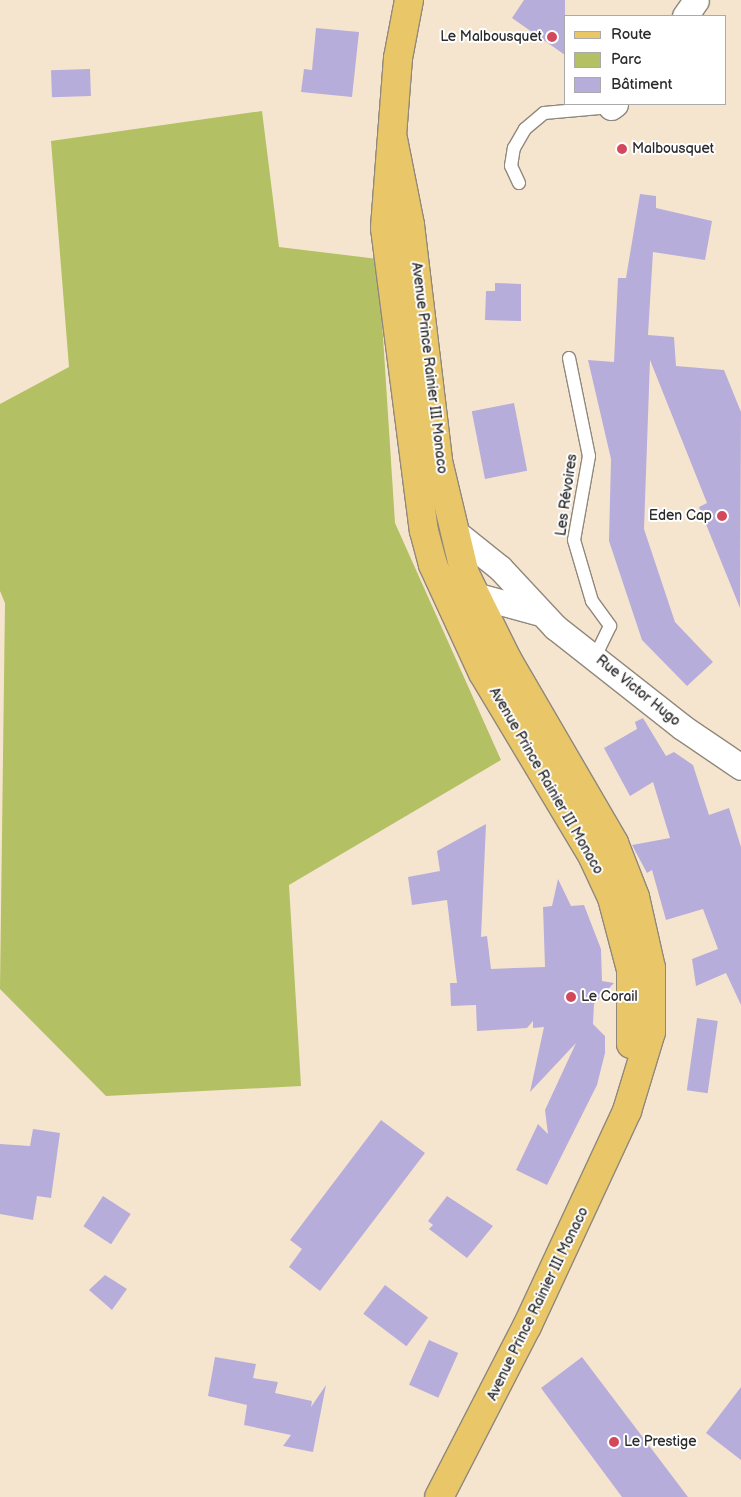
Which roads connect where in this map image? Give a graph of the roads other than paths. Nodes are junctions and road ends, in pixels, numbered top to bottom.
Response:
1 (410, 0) edge
2 (696, 0) edge
3 (686, 15) edge
4 (613, 105) edge
5 (393, 139) junction
6 (519, 183) dead end
7 (569, 358) dead end
8 (418, 491) junction
9 (455, 532) junction
10 (500, 568) junction
11 (467, 587) junction
12 (537, 612) junction
13 (462, 632) junction
14 (595, 657) junction
15 (741, 767) edge
16 (619, 887) junction
17 (440, 1495) edge

1 - 5 main road, Avenue Prince Rainier III Monaco
2 - 3 street
4 - 6 lane
5 - 8 main road, Avenue Prince Rainier III Monaco
5 - 9 main road, Avenue Prince Rainier III Monaco
7 - 14 lane, Les Révoires
8 - 11 street, Avenue Prince Rainier III Monaco
8 - 13 main road, Avenue Prince Rainier III Monaco
9 - 10 street, Rue Victor Hugo
9 - 11 main road, Avenue Prince Rainier III Monaco
10 - 11 street
10 - 12 street, Rue Victor Hugo
11 - 12 street, Rue Victor Hugo
11 - 13 main road
11 - 16 main road, Avenue Prince Rainier III Monaco
12 - 14 street, Rue Victor Hugo
13 - 16 main road, Avenue Prince Rainier III Monaco
14 - 15 street, Rue Victor Hugo
16 - 17 main road, Avenue Prince Rainier III Monaco

